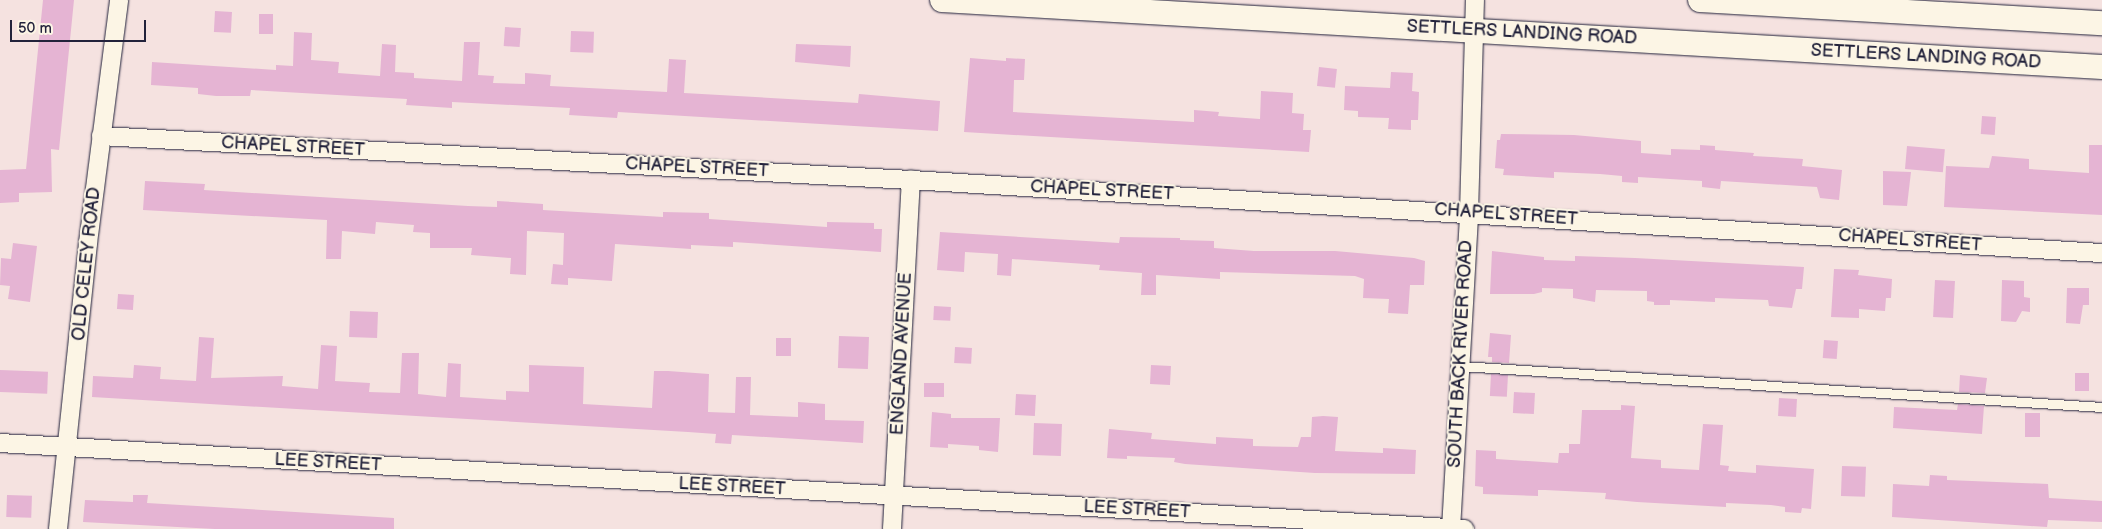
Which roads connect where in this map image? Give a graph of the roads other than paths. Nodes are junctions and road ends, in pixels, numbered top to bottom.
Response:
1 (119, 0) edge
2 (942, 0) edge
3 (1475, 0) edge
4 (1700, 0) edge
5 (2102, 23) edge
6 (1474, 30) junction
7 (2102, 67) edge
8 (101, 136) junction
9 (912, 180) junction
10 (1469, 213) junction
11 (2102, 253) edge
12 (1460, 366) junction
13 (2102, 407) edge
14 (0, 443) edge
15 (67, 448) junction
16 (894, 496) junction
17 (58, 529) edge
18 (892, 529) edge
19 (1456, 529) edge

1 - 8 street, OLD CELEY ROAD
2 - 6 main road, SETTLERS LANDING ROAD
3 - 6 street, SOUTH BACK RIVER ROAD
4 - 5 main road
6 - 7 main road, SETTLERS LANDING ROAD
6 - 10 street, SOUTH BACK RIVER ROAD
8 - 9 street, CHAPEL STREET
8 - 15 street, OLD CELEY ROAD
9 - 10 street, CHAPEL STREET
9 - 16 street, ENGLAND AVENUE
10 - 11 street, CHAPEL STREET
10 - 12 street, SOUTH BACK RIVER ROAD
12 - 13 lane
12 - 19 street, SOUTH BACK RIVER ROAD
14 - 15 street, LEE STREET
15 - 16 street, LEE STREET
15 - 17 street, OLD CELEY ROAD
16 - 18 street, ENGLAND AVENUE
16 - 19 street, LEE STREET

